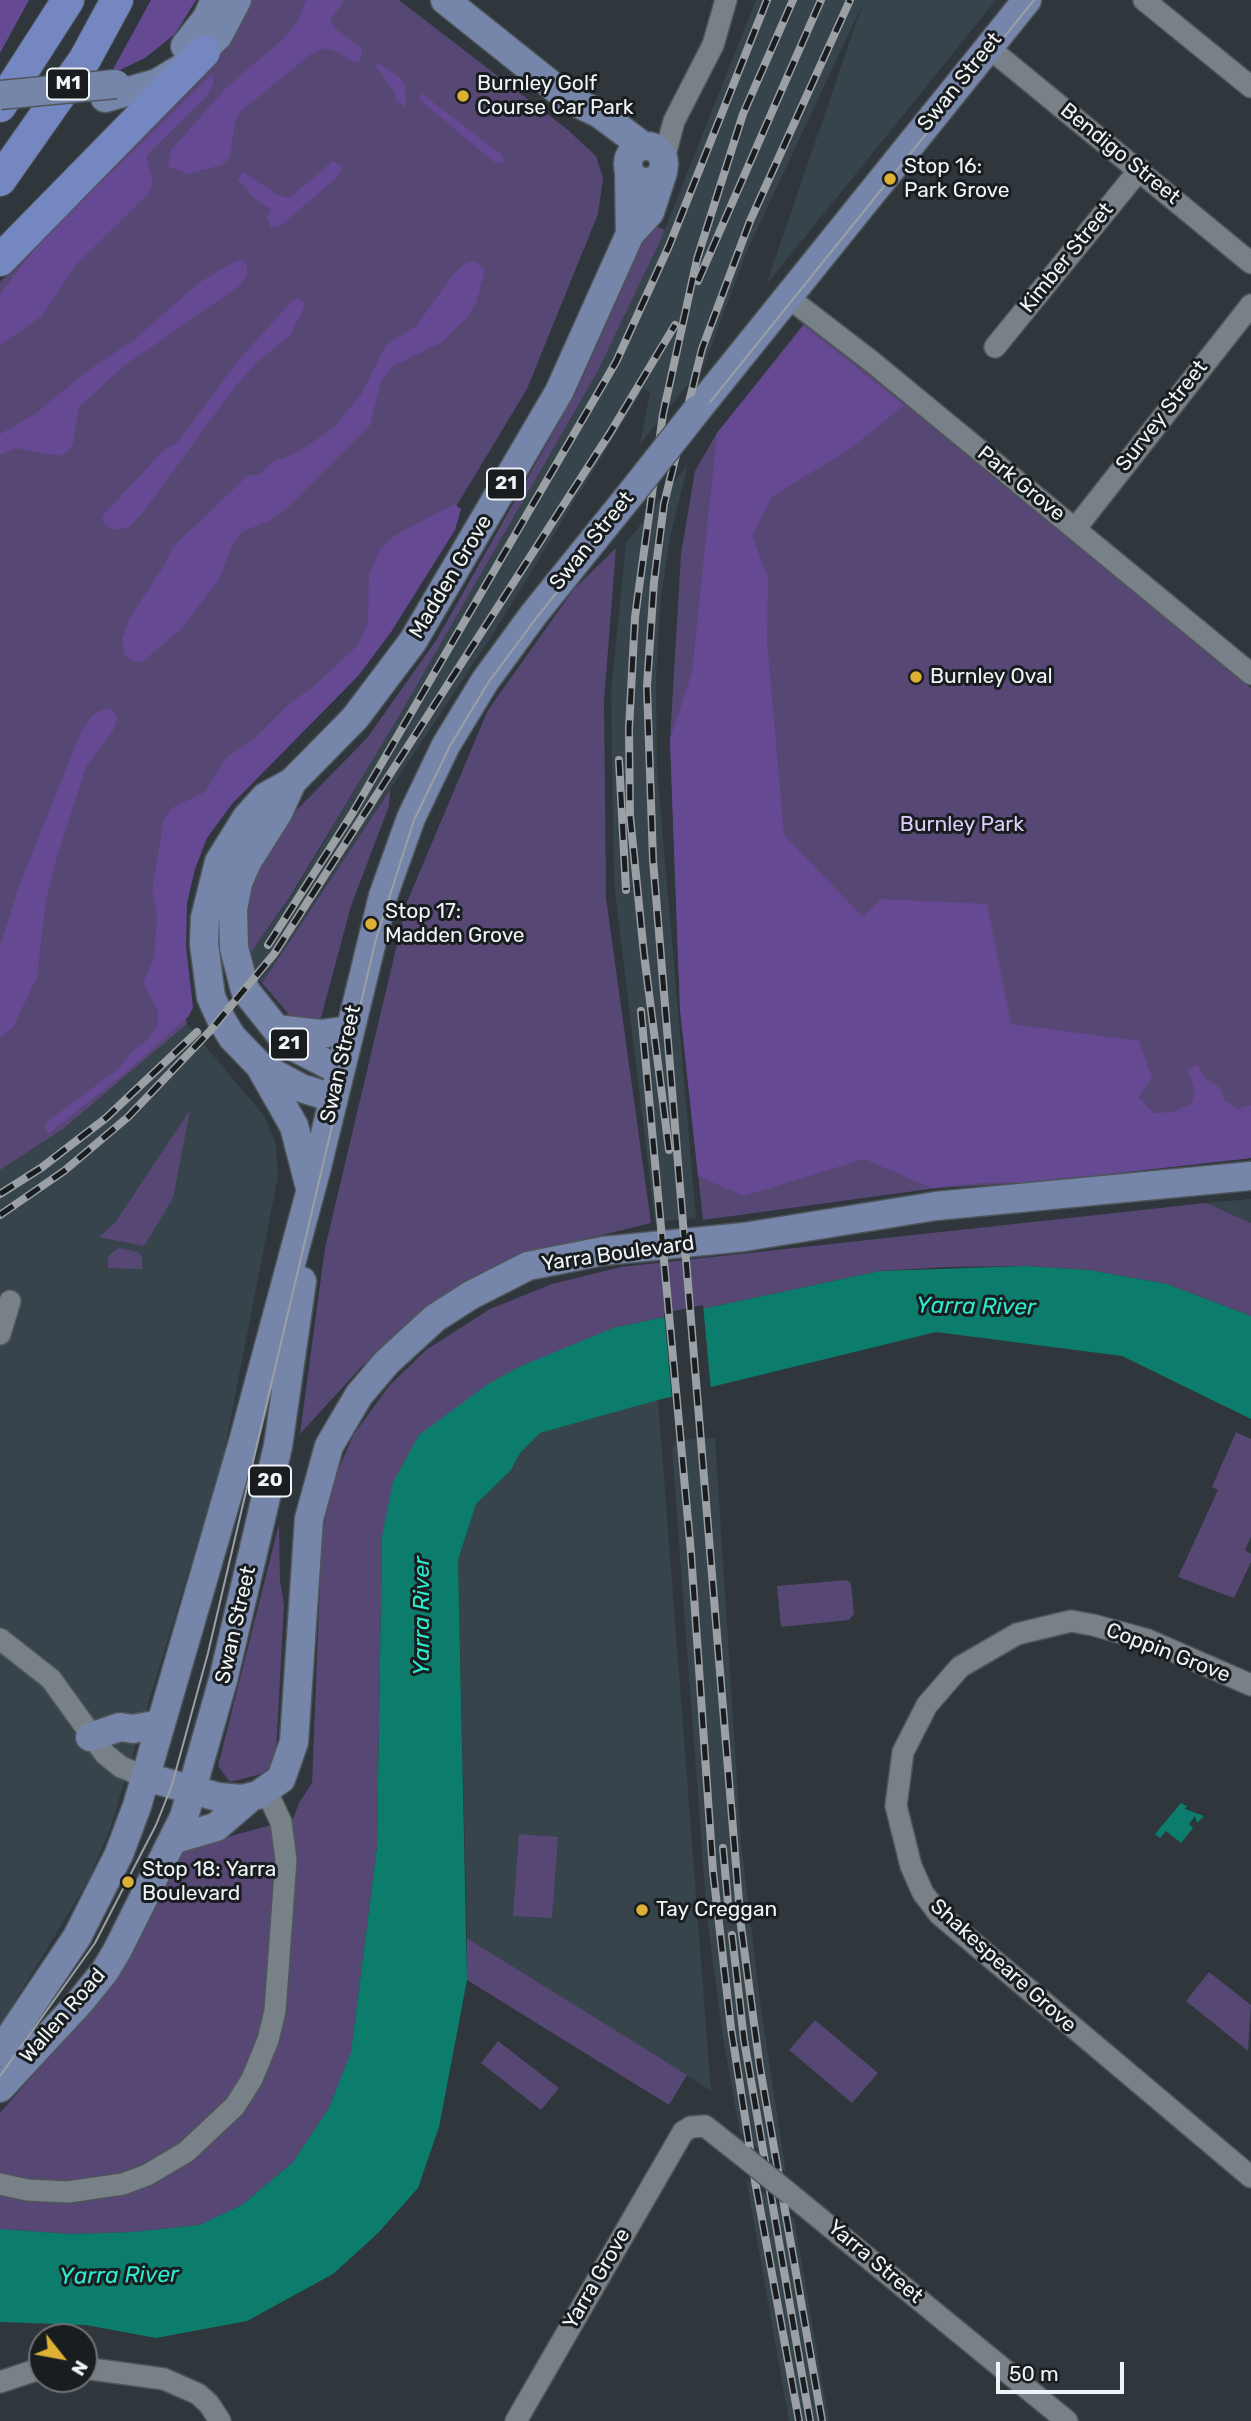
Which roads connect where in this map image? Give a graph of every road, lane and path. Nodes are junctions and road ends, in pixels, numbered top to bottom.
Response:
1 (68, 0) edge
2 (117, 0) edge
3 (215, 0) edge
4 (237, 0) edge
5 (445, 0) edge
6 (719, 0) edge
7 (726, 0) edge
8 (1027, 0) edge
9 (1144, 0) edge
10 (988, 47) junction
11 (204, 52) junction
12 (1251, 87) edge
13 (110, 91) junction
14 (0, 95) edge
15 (0, 106) edge
16 (646, 160) junction
17 (1140, 169) junction
18 (0, 180) edge
19 (0, 260) edge
20 (1251, 263) edge
21 (789, 298) junction
22 (1251, 305) edge
23 (995, 347) dead end
24 (1075, 528) junction
25 (1251, 674) edge
26 (292, 782) junction
27 (276, 1029) junction
28 (349, 1030) junction
29 (260, 1066) junction
30 (340, 1070) junction
31 (333, 1098) junction
32 (1251, 1176) edge
33 (314, 1179) junction
34 (10, 1301) dead end
35 (0, 1334) edge
36 (0, 1639) edge
37 (1251, 1685) edge
38 (938, 1690) joint
39 (160, 1724) junction
40 (90, 1737) junction
41 (146, 1777) junction
42 (193, 1790) junction
43 (258, 1793) junction
44 (175, 1839) junction
45 (0, 2052) edge
46 (0, 2088) edge
47 (678, 2138) joint
48 (1251, 2177) edge
49 (0, 2184) edge
50 (98, 2370) edge
51 (28, 2373) edge
52 (0, 2382) edge
53 (220, 2421) edge
54 (516, 2421) edge
55 (1067, 2421) edge

1 - 15 highway, M1
2 - 18 highway, M1
3 - 13 main road
4 - 11 main road
5 - 16 main road
6 - 16 street, Madden Grove
7 - 16 street, Madden Grove
8 - 10 main road, Swan Street / 20
9 - 12 street
10 - 17 street, Bendigo Street
10 - 21 main road, Swan Street / 20
11 - 13 main road
11 - 19 highway
13 - 14 main road, bridge
13 - 15 main road
16 - 26 main road, Madden Grove / 21
17 - 20 street, Bendigo Street
17 - 23 street, Kimber Street
21 - 24 street, Park Grove
21 - 28 main road, Swan Street / 20, bridge
22 - 24 street, Survey Street
24 - 25 street, Park Grove
26 - 27 main road, Madden Grove / 21
26 - 29 main road, Madden Grove / 21
27 - 28 main road
27 - 30 main road, Madden Grove / 21
28 - 30 main road, Swan Street / 20
29 - 31 main road, Madden Grove / 21
29 - 33 main road
30 - 31 main road, Swan Street / 20
31 - 33 main road, Swan Street / 20
32 - 43 main road, Yarra Boulevard
33 - 39 main road, Swan Street / 20
33 - 42 main road, Swan Street / 20
34 - 35 street
36 - 40 street
37 - 38 street, Coppin Grove
38 - 48 street, Shakespeare Grove
39 - 40 main road
39 - 41 main road, Swan Street / 20
40 - 41 street
41 - 42 main road
41 - 45 main road, Wallen Road / 20
42 - 43 main road
42 - 44 main road, Wallen Road / 20
43 - 44 main road, Yarra Boulevard
43 - 49 street
44 - 46 main road, Wallen Road / 20
47 - 54 street, Yarra Grove
47 - 55 street, Yarra Street, bridge
50 - 53 street
51 - 52 street

